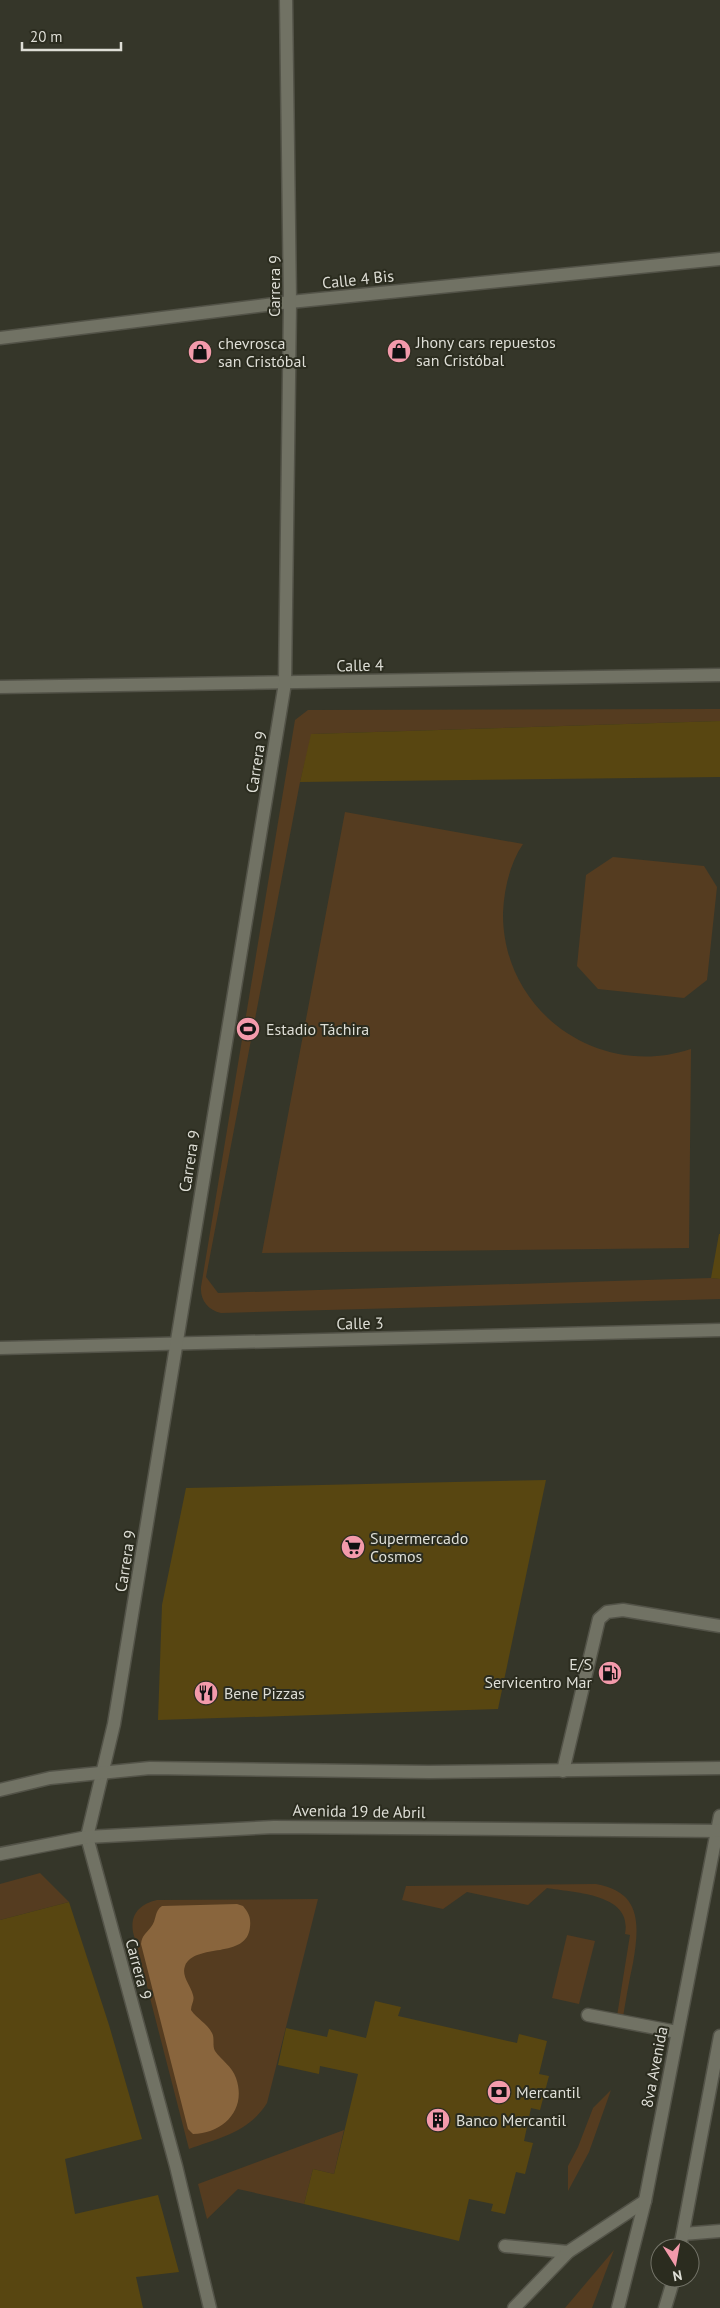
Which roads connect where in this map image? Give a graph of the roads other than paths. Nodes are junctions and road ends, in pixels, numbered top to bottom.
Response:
1 (286, 0) edge
2 (720, 259) edge
3 (290, 302) junction
4 (0, 338) edge
5 (720, 675) edge
6 (285, 683) junction
7 (0, 688) edge
8 (720, 1330) edge
9 (176, 1344) junction
10 (0, 1348) edge
11 (720, 1626) edge
12 (720, 1768) edge
13 (562, 1771) junction
14 (101, 1773) junction
15 (0, 1790) edge
16 (720, 1816) edge
17 (718, 1831) edge
18 (87, 1837) junction
19 (0, 1854) edge
20 (592, 2016) dead end
21 (677, 2032) junction
22 (720, 2036) edge
23 (645, 2201) junction
24 (720, 2231) edge
25 (683, 2234) junction
26 (682, 2238) edge
27 (506, 2246) dead end
28 (568, 2252) junction
29 (671, 2288) edge
30 (210, 2308) edge
31 (514, 2308) edge
32 (618, 2308) edge
33 (665, 2308) edge

1 - 3 street, Carrera 9
2 - 3 street, Calle 4 Bis
3 - 4 street, Calle 4 Bis
3 - 6 street, Carrera 9
5 - 6 street, Calle 4
6 - 7 street, Calle 4
6 - 9 street, Carrera 9
8 - 9 street, Calle 3
9 - 10 street, Calle 3
9 - 14 street, Carrera 9
11 - 13 street
12 - 13 street
13 - 14 street
14 - 15 street
14 - 18 street, Carrera 9
16 - 17 street, 8va Avenida
17 - 18 street, Avenida 19 de Abril
17 - 21 street, 8va Avenida
18 - 19 street, Avenida 19 de Abril
18 - 30 street, Carrera 9
20 - 21 street
21 - 23 street, 8va Avenida
22 - 25 street
23 - 28 street
23 - 32 street, 8va Avenida
24 - 25 street
25 - 26 street
27 - 28 street
28 - 31 street
29 - 33 street

